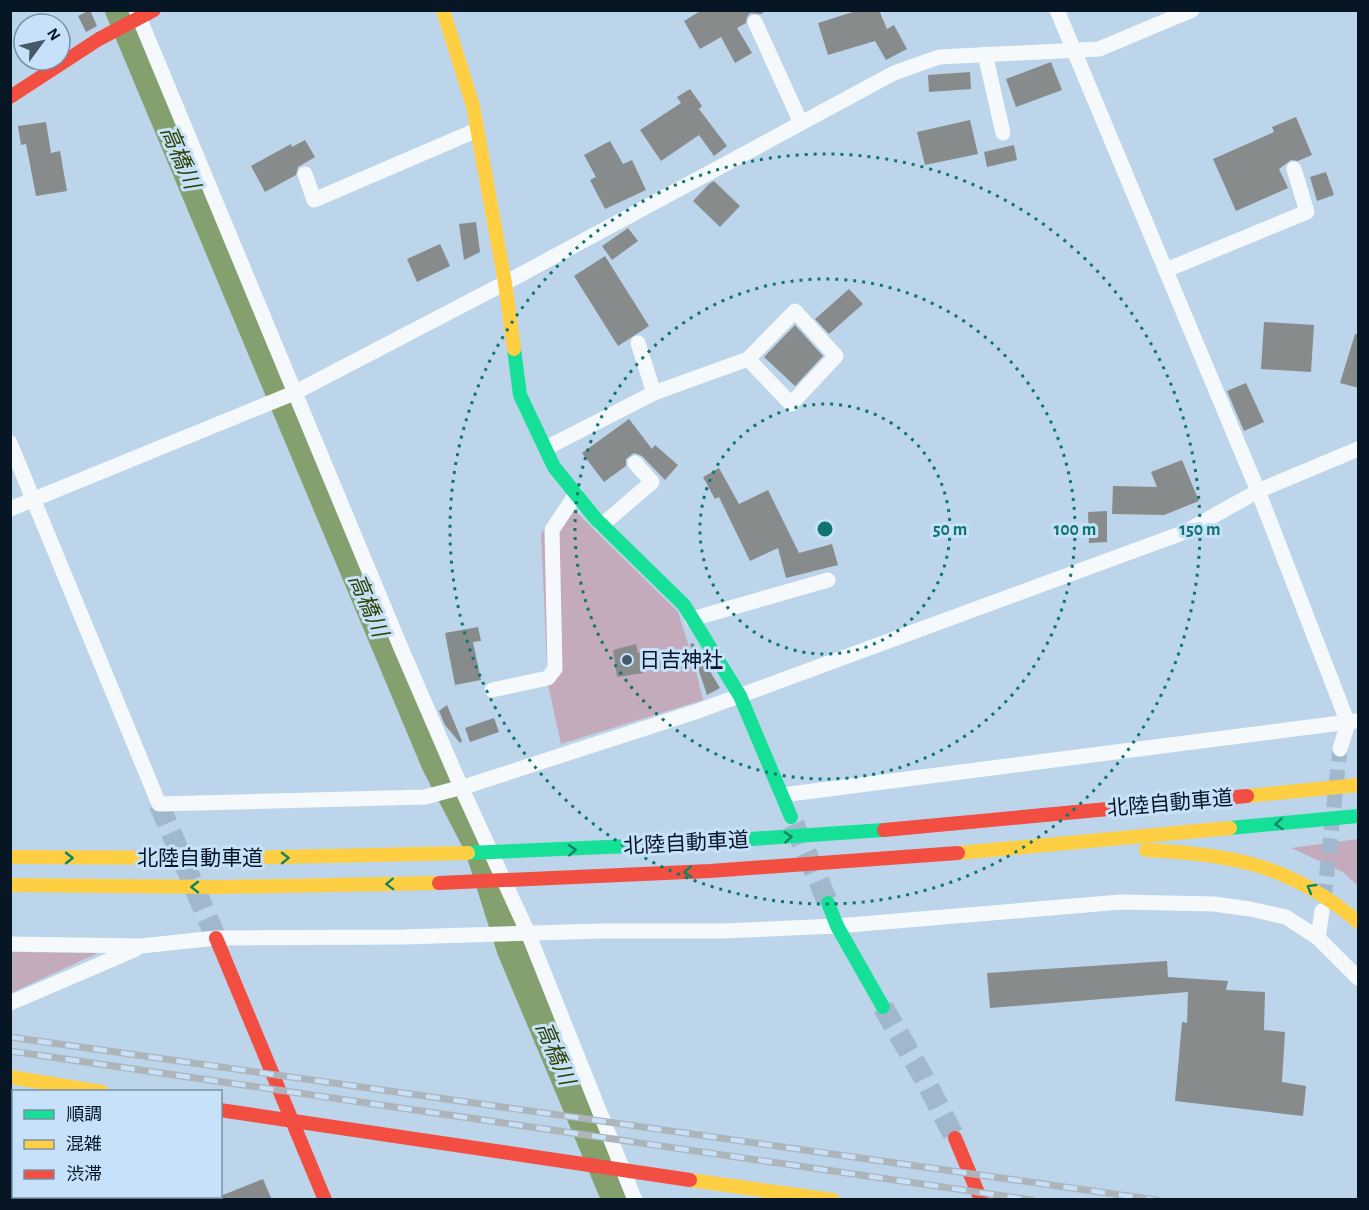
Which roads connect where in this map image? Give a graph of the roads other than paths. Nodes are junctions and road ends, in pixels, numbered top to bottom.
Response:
1 (154, 10) edge
2 (443, 10) edge
3 (1057, 10) edge
4 (1192, 10) edge
5 (137, 14) edge
6 (755, 22) dead end
7 (1074, 51) junction
8 (985, 54) junction
9 (10, 97) edge
10 (801, 123) junction
11 (477, 130) junction
12 (1003, 133) dead end
13 (1294, 169) dead end
14 (305, 174) dead end
15 (1166, 270) junction
16 (505, 283) junction
17 (638, 343) dead end
18 (748, 359) junction
19 (294, 393) junction
20 (654, 393) junction
21 (10, 443) edge
22 (546, 448) junction
23 (1359, 449) edge
24 (635, 463) dead end
25 (1258, 491) junction
26 (576, 494) junction
27 (33, 499) junction
28 (10, 509) edge
29 (602, 525) junction
30 (828, 580) dead end
31 (692, 619) junction
32 (492, 690) dead end
33 (740, 696) junction
34 (1353, 722) edge
35 (1340, 749) tunnel mouth
36 (1304, 776) dead end
37 (1359, 785) edge
38 (461, 787) junction
39 (782, 795) junction
40 (1359, 816) edge
41 (791, 818) tunnel mouth
42 (1002, 819) junction
43 (10, 857) edge
44 (747, 869) junction
45 (10, 885) edge
46 (828, 903) tunnel mouth
47 (1322, 911) tunnel mouth
48 (1359, 922) edge
49 (837, 926) junction
50 (528, 933) junction
51 (1318, 938) junction
52 (216, 939) junction
53 (10, 944) edge
54 (141, 946) junction
55 (1359, 978) edge
56 (10, 1003) edge
57 (883, 1007) tunnel mouth
58 (10, 1077) edge
59 (90, 1090) edge
60 (222, 1110) edge
61 (292, 1122) junction
62 (955, 1138) tunnel mouth
63 (623, 1171) junction
64 (325, 1200) edge
65 (635, 1200) edge
66 (833, 1200) edge
67 (981, 1200) edge

1 - 5 main road
2 - 11 main road
3 - 7 street
4 - 7 street
5 - 9 main road
5 - 19 street
6 - 10 street
7 - 8 street
7 - 15 street
8 - 10 street
8 - 12 street
10 - 16 street
11 - 14 street
11 - 16 main road
13 - 15 street
15 - 25 street
16 - 19 street
16 - 22 main road
17 - 20 street
18 - 18 street
18 - 20 street
19 - 27 street
19 - 38 street
20 - 22 street
21 - 27 street
22 - 26 main road
23 - 25 street
24 - 29 street
25 - 33 street
25 - 34 street
26 - 29 main road
26 - 32 street
27 - 28 street
27 - 38 street
29 - 31 main road
30 - 31 street
31 - 33 main road
33 - 38 street
33 - 39 main road
34 - 35 street
34 - 39 street
36 - 42 main road
37 - 42 main road, 北陸自動車道
38 - 50 street
39 - 41 main road
40 -> 44 main road, 北陸自動車道
43 -> 42 main road, 北陸自動車道
44 -> 45 main road, 北陸自動車道
48 -> 44 main road
46 - 49 main road
47 - 51 street
49 - 50 street
49 - 51 street
49 - 57 main road
50 - 52 street
50 - 63 street
51 - 55 street
52 - 54 street
52 - 61 main road
53 - 54 street
54 - 56 street
58 - 59 main road
60 - 61 main road
61 - 63 main road
61 - 64 main road
62 - 67 main road
63 - 65 street
63 - 66 main road

